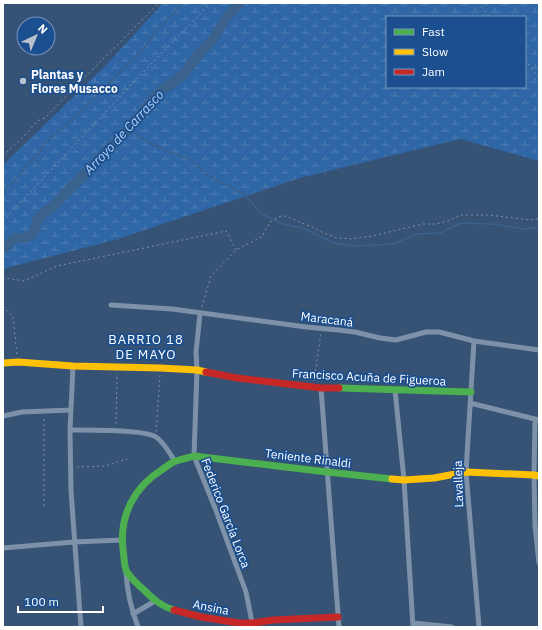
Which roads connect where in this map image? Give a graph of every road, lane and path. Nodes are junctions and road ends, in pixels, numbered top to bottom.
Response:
1 (159, 3) edge
2 (211, 3) edge
3 (478, 3) edge
4 (489, 16) edge
5 (526, 61) edge
6 (539, 78) edge
7 (3, 156) edge
8 (539, 219) edge
9 (3, 221) edge
10 (236, 250) junction
11 (3, 280) edge
12 (111, 305) dead end
13 (3, 306) edge
14 (200, 314) junction
15 (322, 328) junction
16 (474, 341) junction
17 (539, 350) edge
18 (18, 362) junction
19 (3, 363) edge
20 (73, 366) junction
21 (117, 367) junction
22 (160, 368) junction
23 (197, 370) junction
24 (313, 387) junction
25 (321, 388) junction
26 (394, 390) junction
27 (471, 392) junction
28 (470, 403) junction
29 (44, 410) junction
30 (71, 410) junction
31 (3, 416) edge
32 (537, 419) edge
33 (70, 430) junction
34 (116, 431) junction
35 (156, 437) junction
36 (194, 456) junction
37 (127, 459) dead end
38 (175, 461) junction
39 (70, 467) junction
40 (327, 472) junction
41 (466, 472) junction
42 (537, 476) edge
43 (404, 480) junction
44 (44, 506) dead end
45 (122, 540) junction
46 (74, 542) junction
47 (3, 548) edge
48 (539, 563) edge
49 (126, 571) junction
50 (155, 601) junction
51 (133, 614) junction
52 (338, 617) junction
53 (253, 625) edge
54 (413, 625) edge
55 (81, 627) edge
56 (138, 627) edge
57 (339, 627) edge
58 (452, 627) edge
59 (479, 627) edge

1 - 7 path
2 - 9 path
3 - 4 path
5 - 6 path
8 - 10 path
10 - 11 path
10 - 14 path
12 - 14 street, Maracaná
13 - 18 path
14 - 15 street, Maracaná
14 - 23 street, Federico García Lorca
15 - 16 street, Maracaná
15 - 24 path
16 - 17 street, Maracaná
16 - 27 street, Lavalleja
18 - 19 street, Francisco Acuña de Figueroa
18 - 20 street, Francisco Acuña de Figueroa
20 - 21 street, Francisco Acuña de Figueroa
20 - 30 street
21 - 22 street, Francisco Acuña de Figueroa
21 - 34 path
22 - 23 street, Francisco Acuña de Figueroa
22 - 35 path
23 - 24 street, Francisco Acuña de Figueroa
23 - 36 street, Federico García Lorca
24 - 25 street, Francisco Acuña de Figueroa
25 - 26 street, Francisco Acuña de Figueroa
25 - 40 street
26 - 27 street, Francisco Acuña de Figueroa
26 - 43 street
27 - 28 street, Lavalleja
28 - 32 street
28 - 41 street, Lavalleja
29 - 30 street
29 - 31 street
29 - 44 path
30 - 33 street
32 - 42 street
33 - 34 street
33 - 39 street
34 - 35 street
35 - 38 street
36 - 38 street, Teniente Rinaldi
36 - 40 street, Teniente Rinaldi
36 - 53 street, Federico García Lorca
37 - 39 path
38 - 45 street, Teniente Rinaldi
39 - 46 street
40 - 43 street, Teniente Rinaldi
40 - 52 street
41 - 42 street, Teniente Rinaldi
41 - 43 street, Teniente Rinaldi
41 - 59 street, Lavalleja
42 - 48 street
43 - 54 street
45 - 46 street
45 - 49 street
46 - 47 street
46 - 55 street
49 - 50 street, Ansina
49 - 51 street
50 - 51 street
50 - 53 street, Ansina
51 - 56 street
52 - 53 street, Ansina
52 - 57 street
54 - 58 street

